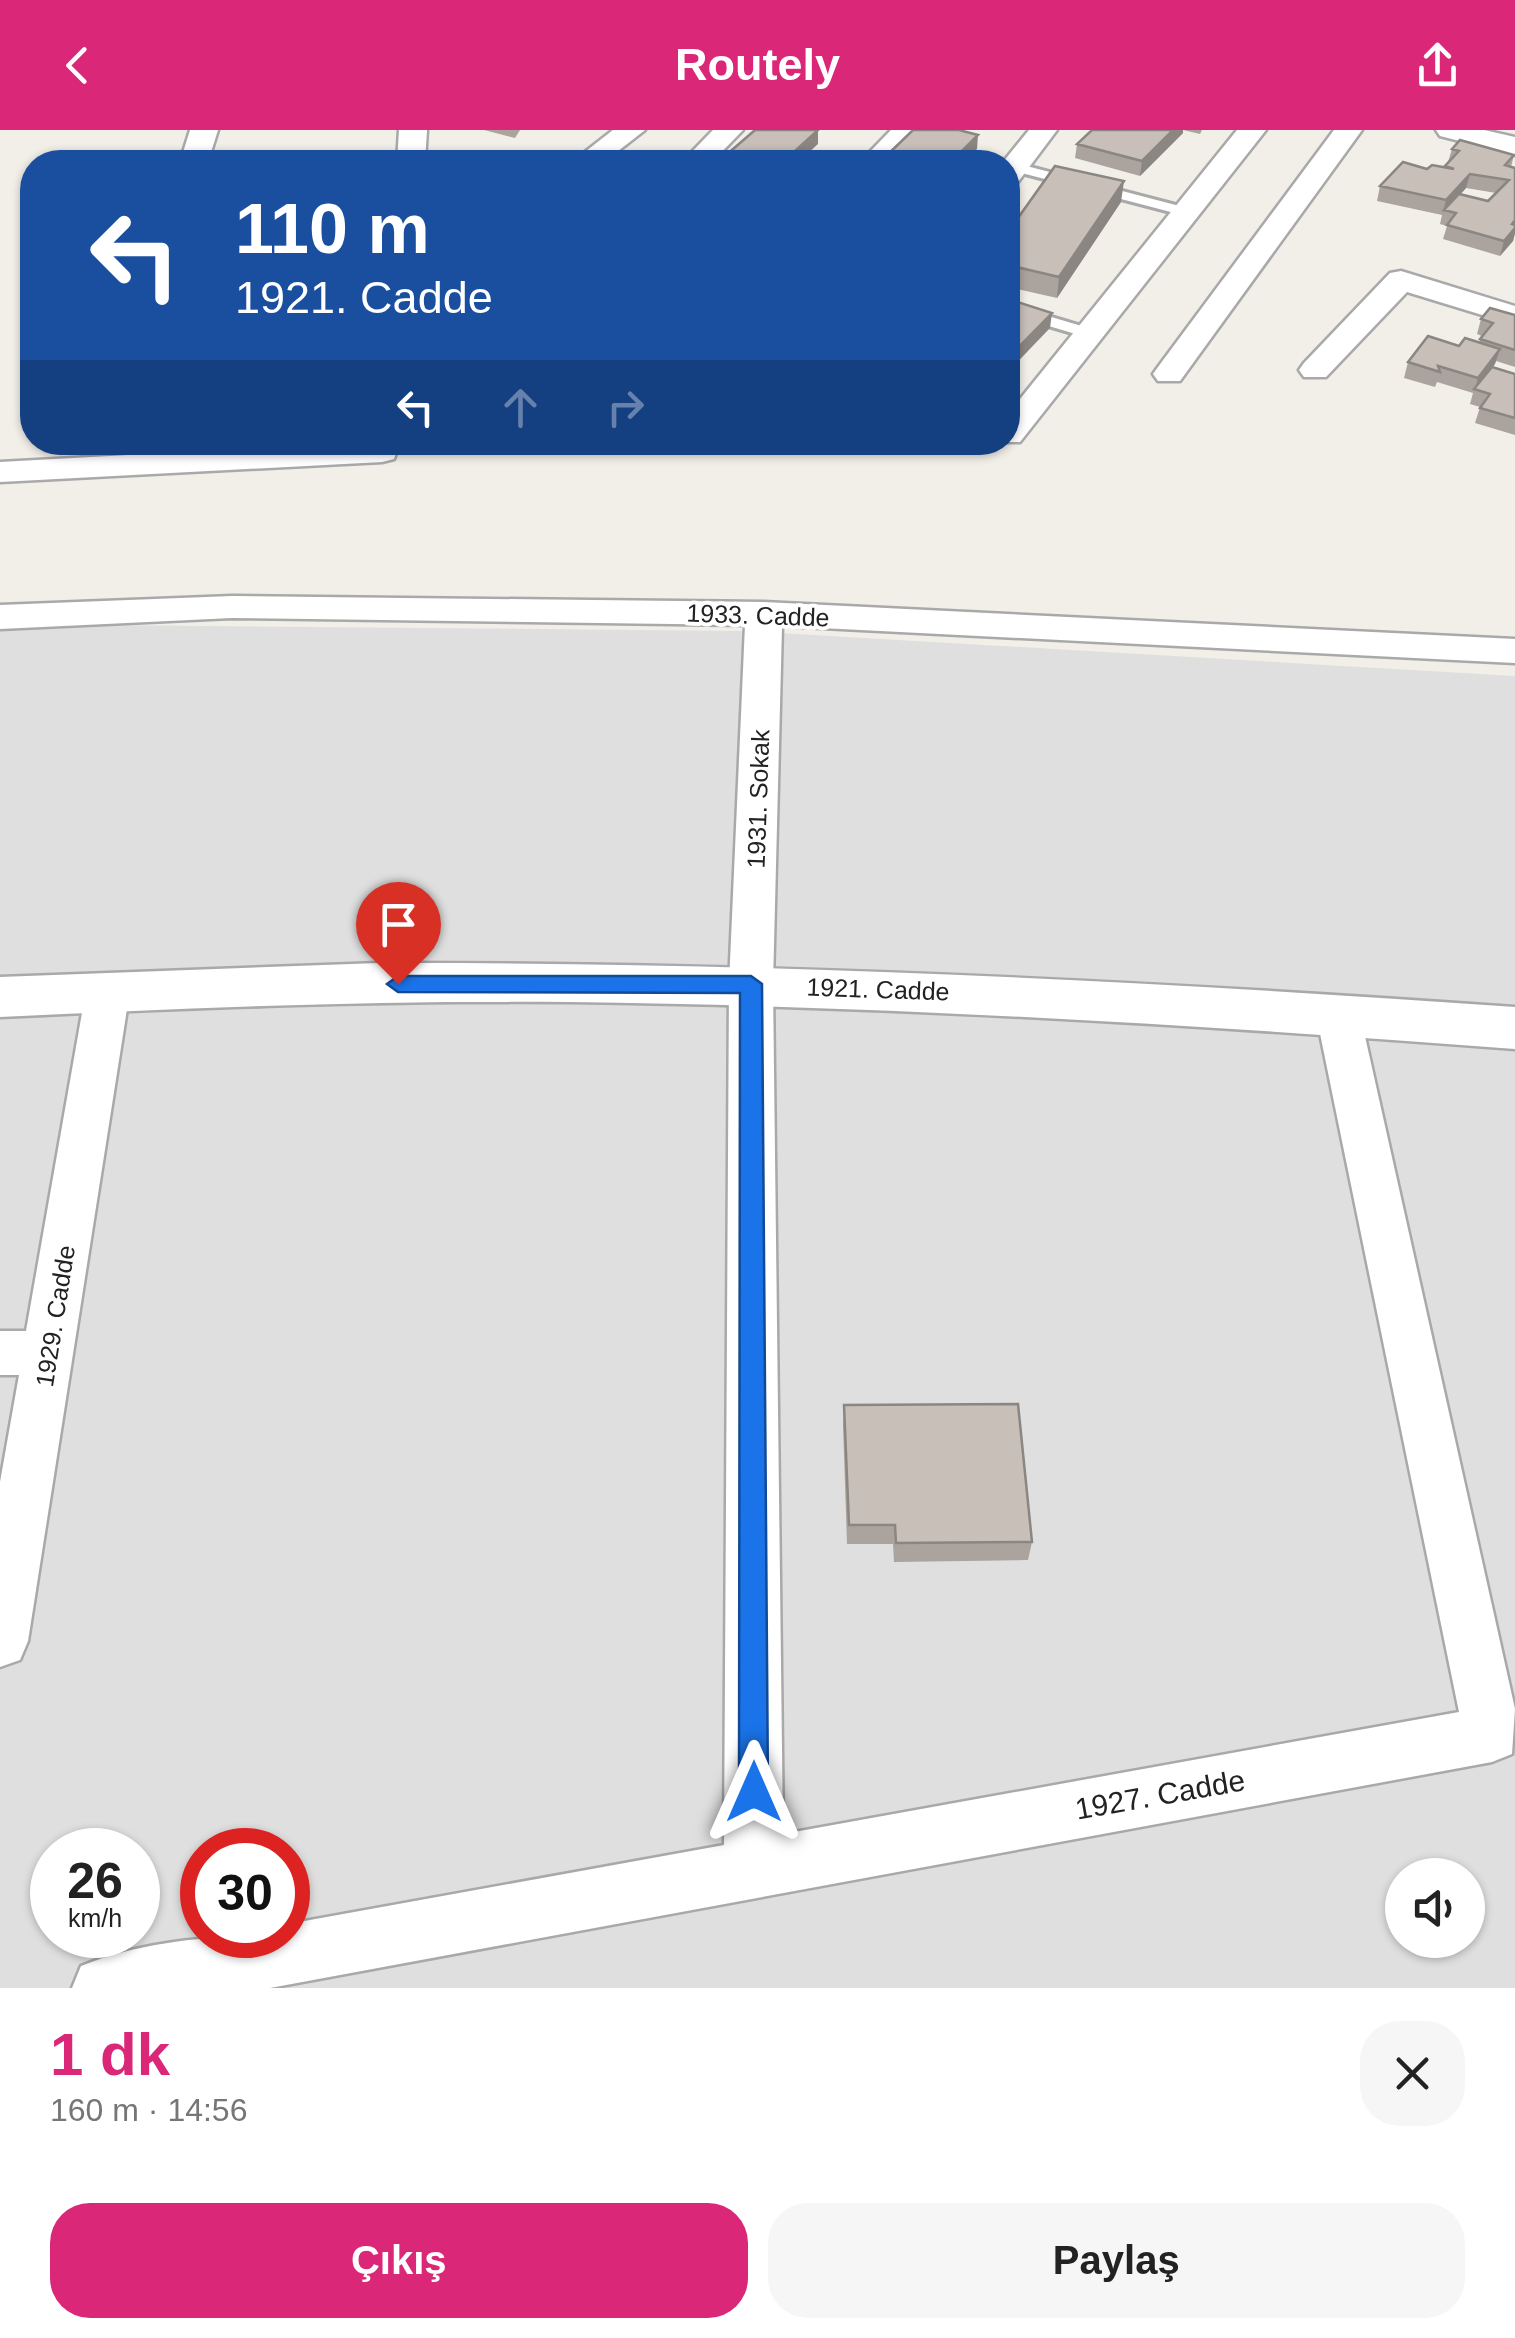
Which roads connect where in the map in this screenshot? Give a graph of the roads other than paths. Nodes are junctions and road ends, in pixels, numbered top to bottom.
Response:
1 (631, 130) edge
2 (729, 130) edge
3 (906, 130) edge
4 (1043, 130) edge
5 (1252, 130) edge
6 (1348, 130) edge
7 (1450, 130) edge
8 (1515, 146) edge
9 (603, 150) edge
10 (708, 150) edge
11 (886, 150) edge
12 (1020, 159) edge
13 (1020, 173) edge
14 (1186, 212) junction
15 (1020, 313) edge
16 (1515, 316) edge
17 (1089, 334) junction
18 (1315, 370) dead end
19 (1169, 374) dead end
20 (1020, 420) edge
21 (99, 455) edge
22 (0, 472) edge
23 (764, 614) junction
24 (0, 617) edge
25 (1515, 651) edge
26 (751, 984) junction
27 (108, 990) junction
28 (0, 997) edge
29 (1338, 1014) junction
30 (1515, 1028) edge
31 (0, 1353) edge
32 (50, 1353) junction
33 (0, 1640) edge
34 (754, 1869) junction
35 (103, 1988) edge

1 - 9 street
2 - 10 street
3 - 11 street
4 - 12 street
5 - 14 street
6 - 19 street
7 - 8 street
13 - 14 lane
14 - 17 street
15 - 17 lane
16 - 18 street
17 - 20 street
21 - 22 street
23 - 24 street, 1933. Cadde
23 - 25 street, 1933. Cadde
23 - 26 street, 1931. Sokak
26 - 27 street, 1921. Cadde
26 - 29 street, 1921. Cadde
26 - 34 street, 1931. Sokak
27 - 28 street, 1921. Cadde
27 - 32 street, 1929. Cadde
29 - 30 street, 1921. Cadde
29 - 34 street, 1927. Cadde
31 - 32 street
32 - 33 street, 1929. Cadde
34 - 35 street, 1927. Cadde

